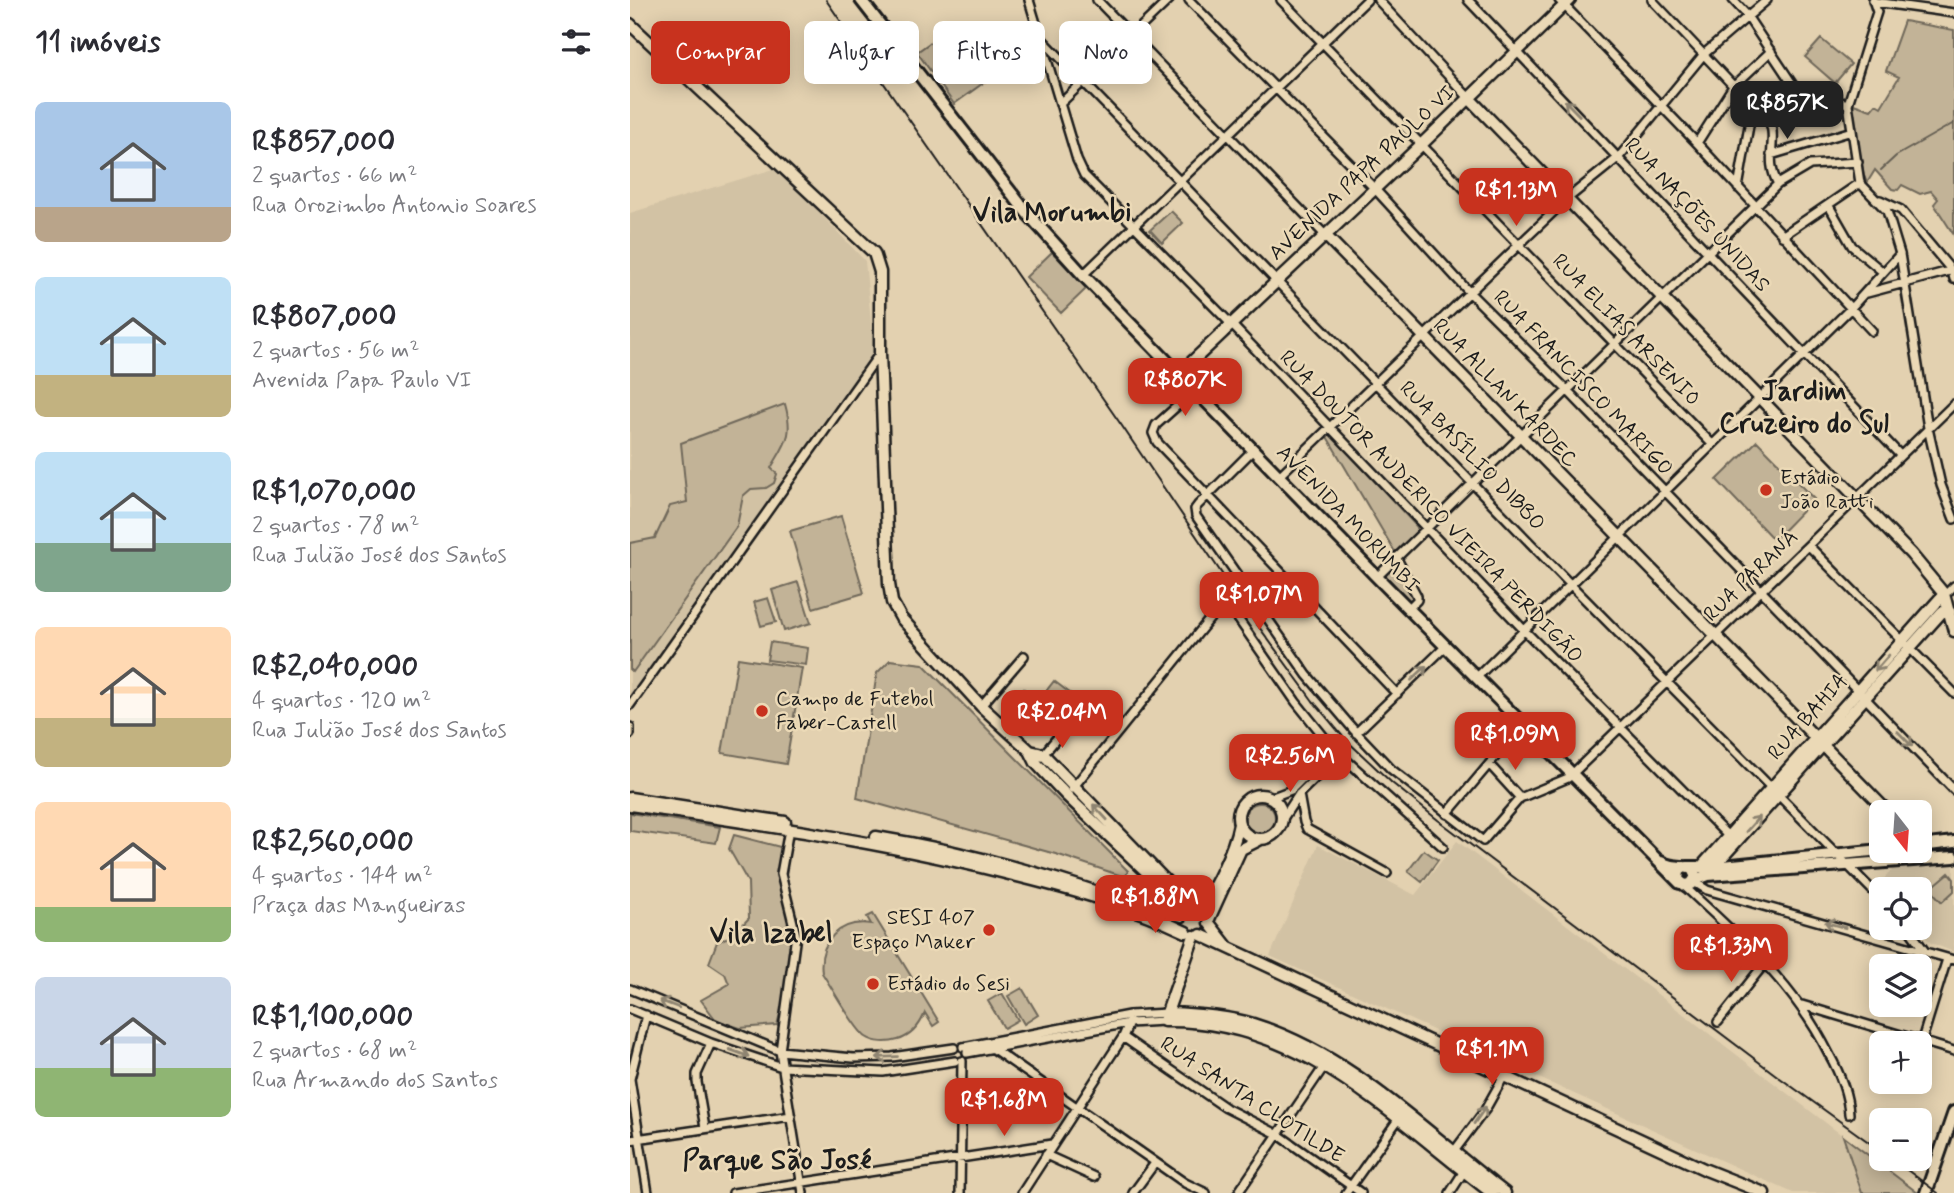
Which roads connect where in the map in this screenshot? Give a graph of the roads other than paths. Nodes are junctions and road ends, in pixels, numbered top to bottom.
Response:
1 (861, 0) edge
2 (1029, 0) edge
3 (1097, 0) edge
4 (1169, 0) edge
5 (1189, 0) edge
6 (1281, 0) edge
7 (1367, 0) edge
8 (1378, 0) edge
9 (1468, 0) edge
10 (1651, 0) edge
11 (1733, 0) edge
12 (1768, 0) edge
13 (1874, 1) edge
14 (1565, 2) edge
15 (1954, 13) edge
16 (1746, 18) junction
17 (1035, 21) edge
18 (1117, 21) edge
19 (1146, 21) edge
20 (630, 24) edge
21 (1045, 42) edge
22 (1323, 43) junction
23 (1771, 51) junction
24 (1517, 52) junction
25 (1045, 54) edge
26 (1704, 54) junction
27 (1059, 56) edge
28 (1152, 58) edge
29 (1079, 84) edge
30 (1087, 84) edge
31 (1735, 85) junction
32 (1275, 89) junction
33 (1797, 91) junction
34 (1469, 98) junction
35 (1061, 103) junction
36 (1848, 104) junction
37 (1662, 106) junction
38 (1762, 113) junction
39 (1852, 131) junction
40 (1228, 137) junction
41 (1697, 143) junction
42 (1421, 145) junction
43 (1771, 155) junction
44 (1619, 157) junction
45 (1858, 162) junction
46 (1180, 181) junction
47 (1860, 183) junction
48 (1778, 184) junction
49 (1374, 188) junction
50 (1738, 188) junction
51 (1567, 200) junction
52 (1878, 200) junction
53 (1829, 206) junction
54 (1754, 207) junction
55 (1135, 226) junction
56 (1326, 236) junction
57 (1782, 236) junction
58 (1518, 245) junction
59 (1708, 254) junction
60 (1900, 254) junction
61 (1883, 272) junction
62 (1953, 273) edge
63 (1083, 275) junction
64 (1277, 280) junction
65 (1905, 283) junction
66 (1470, 293) junction
67 (1864, 295) junction
68 (1663, 298) junction
69 (1850, 309) junction
70 (1231, 324) junction
71 (1872, 331) dead end
72 (1424, 337) junction
73 (1615, 345) junction
74 (880, 353) junction
75 (1804, 355) junction
76 (1180, 374) junction
77 (1377, 383) junction
78 (1195, 390) junction
79 (1568, 391) junction
80 (1760, 398) junction
81 (1954, 404) edge
82 (1330, 428) junction
83 (1928, 428) junction
84 (1522, 437) junction
85 (1712, 444) junction
86 (1254, 449) junction
87 (1900, 455) junction
88 (1279, 476) junction
89 (1473, 482) junction
90 (1664, 491) junction
91 (1208, 495) junction
92 (1858, 498) junction
93 (1954, 519) edge
94 (1425, 528) junction
95 (1617, 537) junction
96 (1809, 546) junction
97 (1396, 557) junction
98 (1377, 578) junction
99 (1243, 584) junction
100 (1570, 584) junction
101 (1949, 590) edge
102 (1761, 591) junction
103 (1225, 600) junction
104 (1409, 608) junction
105 (1945, 608) edge
106 (1524, 630) junction
107 (1954, 631) edge
108 (1714, 637) junction
109 (1902, 641) junction
110 (1446, 646) junction
111 (1910, 648) junction
112 (1024, 656) dead end
113 (1477, 677) junction
114 (1668, 682) junction
115 (1954, 693) edge
116 (1397, 694) junction
117 (1862, 694) junction
118 (630, 705) edge
119 (1085, 705) dead end
120 (981, 706) junction
121 (1523, 724) junction
122 (630, 727) edge
123 (1621, 727) junction
124 (1356, 733) junction
125 (630, 734) edge
126 (1819, 744) junction
127 (1333, 748) junction
128 (1030, 751) junction
129 (1043, 754) junction
130 (1340, 754) junction
131 (1036, 763) junction
132 (1489, 764) junction
133 (1572, 773) junction
134 (1075, 785) junction
135 (1954, 790) edge
136 (1775, 792) junction
137 (1299, 794) junction
138 (1067, 796) junction
139 (630, 798) edge
140 (1270, 798) junction
141 (1520, 798) junction
142 (1876, 800) edge
143 (630, 806) edge
144 (1447, 814) junction
145 (1282, 820) junction
146 (1239, 824) junction
147 (789, 829) junction
148 (1262, 839) junction
149 (1732, 839) junction
150 (1954, 842) edge
151 (1932, 844) edge
152 (1443, 847) dead end
153 (1869, 851) edge
154 (1837, 854) junction
155 (1954, 857) edge
156 (1932, 858) edge
157 (1658, 861) junction
158 (1874, 863) edge
159 (1849, 865) junction
160 (1685, 867) junction
161 (1707, 869) junction
162 (1387, 873) dead end
163 (1688, 882) junction
164 (1869, 886) edge
165 (1195, 910) junction
166 (1182, 915) junction
167 (1209, 921) junction
168 (1195, 935) junction
169 (1917, 940) edge
170 (1925, 950) junction
171 (1233, 951) junction
172 (1950, 959) edge
173 (1765, 963) junction
174 (630, 989) edge
175 (1801, 1005) junction
176 (630, 1009) edge
177 (646, 1015) junction
178 (1170, 1017) junction
179 (1129, 1019) junction
180 (1718, 1022) dead end
181 (1891, 1031) edge
182 (1925, 1031) edge
183 (1123, 1037) junction
184 (711, 1043) junction
185 (1932, 1043) edge
186 (992, 1048) junction
187 (961, 1049) junction
188 (780, 1051) junction
189 (1954, 1051) edge
190 (959, 1061) junction
191 (1327, 1062) junction
192 (782, 1067) junction
193 (1504, 1076) junction
194 (630, 1079) edge
195 (1076, 1108) junction
196 (1954, 1112) edge
197 (1402, 1114) junction
198 (1849, 1114) dead end
199 (791, 1116) junction
200 (705, 1128) junction
201 (1954, 1133) edge
202 (1279, 1135) junction
203 (634, 1139) edge
204 (1052, 1144) junction
205 (1046, 1155) junction
206 (1451, 1155) junction
207 (961, 1159) junction
208 (1156, 1163) junction
209 (1466, 1168) junction
210 (1094, 1177) dead end
211 (800, 1181) junction
212 (1348, 1189) edge
213 (648, 1193) edge
214 (733, 1193) edge
215 (803, 1193) edge
216 (960, 1193) edge
217 (1022, 1193) edge
218 (1133, 1193) edge
219 (1206, 1193) edge
220 (1238, 1193) edge
221 (1361, 1193) edge
222 (1450, 1193) edge
223 (1492, 1193) edge
224 (1506, 1193) edge
225 (1764, 1193) edge
226 (1926, 1193) edge
227 (1932, 1193) edge

1 - 63 main road, AVENIDA MORUMBI
2 - 17 street, RUA DOUTOR AUDERICO VIEIRA PERDIGÃO
3 - 18 street, RUA ALLAN KARDEC
4 - 19 street
5 - 32 street, RUA FRANCISCO MARIGO
6 - 22 street, RUA ELIAS ARSENIO
7 - 22 street
8 - 34 street
9 - 24 street, RUA NAÇÕES UNIDAS
10 - 26 street
11 - 16 street
12 - 16 street
13 - 15 street
13 - 36 street
14 - 24 street, AVENIDA PAPA PAULO VI
14 - 37 street
16 - 23 street
16 - 26 street
20 - 74 street
21 - 27 street, RUA BASÍLIO DIBBO
22 - 32 street
22 - 42 street, RUA ELIAS ARSENIO
23 - 31 street
23 - 33 street
24 - 34 street, AVENIDA PAPA PAULO VI
44 -> 24 street, RUA NAÇÕES UNIDAS
25 - 35 street, RUA DOUTOR AUDERICO VIEIRA PERDIGÃO
26 - 31 street
26 - 37 street
28 - 40 street, RUA ALLAN KARDEC
29 - 35 street
30 - 46 street, RUA BASÍLIO DIBBO
31 - 38 street
31 - 41 street
32 - 40 street
32 - 49 street, RUA FRANCISCO MARIGO
33 - 36 street
33 - 38 street
34 - 42 street, AVENIDA PAPA PAULO VI
34 - 51 street
35 - 55 street, RUA DOUTOR AUDERICO VIEIRA PERDIGÃO
36 - 39 street
37 - 41 street
37 - 44 street
38 - 43 street
38 - 50 street
39 - 43 street
39 - 45 street
40 - 46 street
40 - 56 street, RUA ALLAN KARDEC
41 - 50 street
42 - 49 street, AVENIDA PAPA PAULO VI
42 - 58 street, RUA ELIAS ARSENIO
43 - 48 street
44 - 51 street
44 - 59 street, RUA NAÇÕES UNIDAS
45 - 47 street
45 - 48 street
46 - 55 street
46 - 64 street, RUA BASÍLIO DIBBO
47 - 52 street
47 - 53 street
48 - 54 street
49 - 56 street, AVENIDA PAPA PAULO VI
49 - 66 street, RUA FRANCISCO MARIGO
50 - 54 street
51 - 58 street
51 - 68 street
52 - 60 street
52 - 62 street
53 - 57 street
53 - 61 street
54 - 57 street
54 - 59 street
55 - 63 street
55 - 70 street, RUA DOUTOR AUDERICO VIEIRA PERDIGÃO
56 - 64 street, AVENIDA PAPA PAULO VI
56 - 72 street, RUA ALLAN KARDEC
57 - 69 street
58 - 66 street
58 - 73 street, RUA ELIAS ARSENIO
59 - 68 street
59 - 75 street, RUA NAÇÕES UNIDAS
60 - 61 street
60 - 65 street
61 - 67 street
62 - 65 street
63 - 76 main road, AVENIDA MORUMBI
64 - 70 street, AVENIDA PAPA PAULO VI
64 - 77 street, RUA BASÍLIO DIBBO
65 - 67 street
65 - 83 street
66 - 72 street
66 - 79 street, RUA FRANCISCO MARIGO
67 - 69 street
68 - 73 street
68 - 80 street
69 - 71 street
69 - 75 street
70 - 76 street, AVENIDA PAPA PAULO VI
70 - 82 street, RUA DOUTOR AUDERICO VIEIRA PERDIGÃO
72 - 77 street
72 - 84 street, RUA ALLAN KARDEC
73 - 79 street
73 - 85 street, RUA ELIAS ARSENIO
74 - 118 street
74 - 120 street
75 - 80 street
75 - 87 street, RUA NAÇÕES UNIDAS
76 - 78 main road, AVENIDA MORUMBI
77 - 82 street
77 - 89 street, RUA BASÍLIO DIBBO
78 - 86 main road, AVENIDA MORUMBI
78 - 91 street
79 - 84 street
79 - 90 street, RUA FRANCISCO MARIGO
80 - 85 street
80 - 92 street
81 - 83 street, RUA PARANÁ
82 - 88 street
82 - 94 street, RUA DOUTOR AUDERICO VIEIRA PERDIGÃO
83 - 87 street, RUA PARANÁ
83 - 93 street
84 - 89 street
84 - 95 street, RUA ALLAN KARDEC
85 - 90 street
86 - 88 main road, AVENIDA MORUMBI
86 - 91 street
87 - 92 street, RUA PARANÁ
88 - 98 main road, AVENIDA MORUMBI
89 - 94 street
89 - 100 street, RUA BASÍLIO DIBBO
90 - 95 street
90 - 102 street, RUA FRANCISCO MARIGO
91 - 99 street
91 - 116 street
92 - 96 street, RUA PARANÁ
92 - 101 street
94 - 97 street
94 - 106 street, RUA DOUTOR AUDERICO VIEIRA PERDIGÃO
95 - 100 street
95 - 108 street, RUA ALLAN KARDEC
96 - 102 street, RUA PARANÁ
96 - 109 street
97 - 98 street
97 - 104 street
98 - 104 main road, AVENIDA MORUMBI
99 - 103 street
99 - 124 street
100 - 106 street
100 - 114 street, RUA BASÍLIO DIBBO
101 - 105 street
101 - 105 street, RUA BAHIA
102 - 108 street, RUA PARANÁ
102 - 117 street, RUA FRANCISCO MARIGO
103 - 127 street
103 - 134 street
104 - 110 main road, AVENIDA MORUMBI
105 - 107 street
105 - 109 street, RUA BAHIA
105 - 111 street, RUA BAHIA
106 - 113 street
106 - 123 street, RUA DOUTOR AUDERICO VIEIRA PERDIGÃO
108 - 114 street, RUA PARANÁ
108 - 126 street, RUA ALLAN KARDEC
109 - 111 street
109 -> 117 street, RUA BAHIA
110 - 113 main road, AVENIDA MORUMBI
116 -> 110 street
111 - 115 street
111 - 117 street, RUA BAHIA
112 - 120 street
113 - 121 main road, AVENIDA MORUMBI
114 - 123 street, RUA PARANÁ
114 - 136 street, RUA BASÍLIO DIBBO
116 - 124 street
117 - 126 street, RUA BAHIA
117 -> 135 street, RUA FRANCISCO MARIGO
119 - 129 street
120 - 128 street
121 - 132 street
121 - 133 main road, AVENIDA MORUMBI
122 - 125 street
123 - 133 street, RUA PARANÁ
123 - 149 street, RUA DOUTOR AUDERICO VIEIRA PERDIGÃO
124 - 144 street
126 - 136 street, RUA BAHIA
126 - 142 street, RUA ALLAN KARDEC
127 - 130 street
127 - 140 street
128 - 129 street
128 - 131 street
129 - 131 street
129 - 134 street
130 - 137 street
130 - 152 street
131 - 138 street
132 - 141 street
132 - 144 street
133 - 141 street, RUA PARANÁ
133 - 157 main road, AVENIDA MORUMBI
134 - 138 street
165 -> 134 street
136 - 149 street, RUA BAHIA
136 - 154 street, RUA BASÍLIO DIBBO
137 - 145 street
137 - 162 street
138 - 166 street
139 - 166 street
140 - 145 street
140 - 146 street
141 - 144 street
143 - 147 street
145 - 148 street
146 - 148 street
146 - 165 street
147 - 168 street
147 - 188 street
148 - 167 street
149 - 161 street, RUA BAHIA
150 - 151 main road
153 - 154 main road
154 - 159 street, RUA BASÍLIO DIBBO
154 - 161 main road
155 - 156 main road
157 - 160 main road
157 - 163 main road, AVENIDA MORUMBI
158 - 159 main road
159 - 161 main road
159 - 164 street, RUA BASÍLIO DIBBO
160 - 161 main road
160 - 163 main road
161 - 163 main road
170 -> 163 street
163 - 173 street, AVENIDA MORUMBI
165 - 166 street
165 - 167 street
166 - 168 street
167 - 168 street
167 - 171 street
168 - 171 street
168 - 178 street
169 - 170 street
170 - 172 street
171 - 193 street
172 - 182 street
173 - 175 street, AVENIDA MORUMBI
173 - 180 street
188 -> 174 street
175 - 181 street
175 - 198 street, AVENIDA MORUMBI
176 - 177 street
177 - 184 street
177 - 194 street
178 - 179 street
178 - 191 street
179 - 183 street
179 - 186 street
179 - 187 street
183 - 195 street
183 - 202 street, RUA SANTA CLOTILDE
184 -> 192 street
184 - 200 street
185 - 189 street
186 - 187 street
186 - 195 street
187 -> 188 street
187 - 190 street
187 - 190 street
188 - 192 street
190 - 192 street
190 - 207 street
191 - 197 street
191 - 202 street
192 - 199 street
206 -> 193 street
193 - 225 street
194 - 203 street
195 - 204 street
195 - 208 street
196 - 226 main road
197 - 206 street
197 - 212 street
199 - 200 street
199 - 211 street
200 - 203 street
201 - 227 main road
202 - 212 street, RUA SANTA CLOTILDE
202 - 220 street
203 - 213 street
204 - 205 street
204 - 207 street
205 - 210 street
205 - 217 street
206 - 209 street
207 - 211 street
207 - 216 street
208 - 218 street
208 - 219 street
209 - 222 street
209 - 223 street
209 - 224 street
211 - 214 street
211 - 215 street
212 - 221 street, RUA SANTA CLOTILDE

